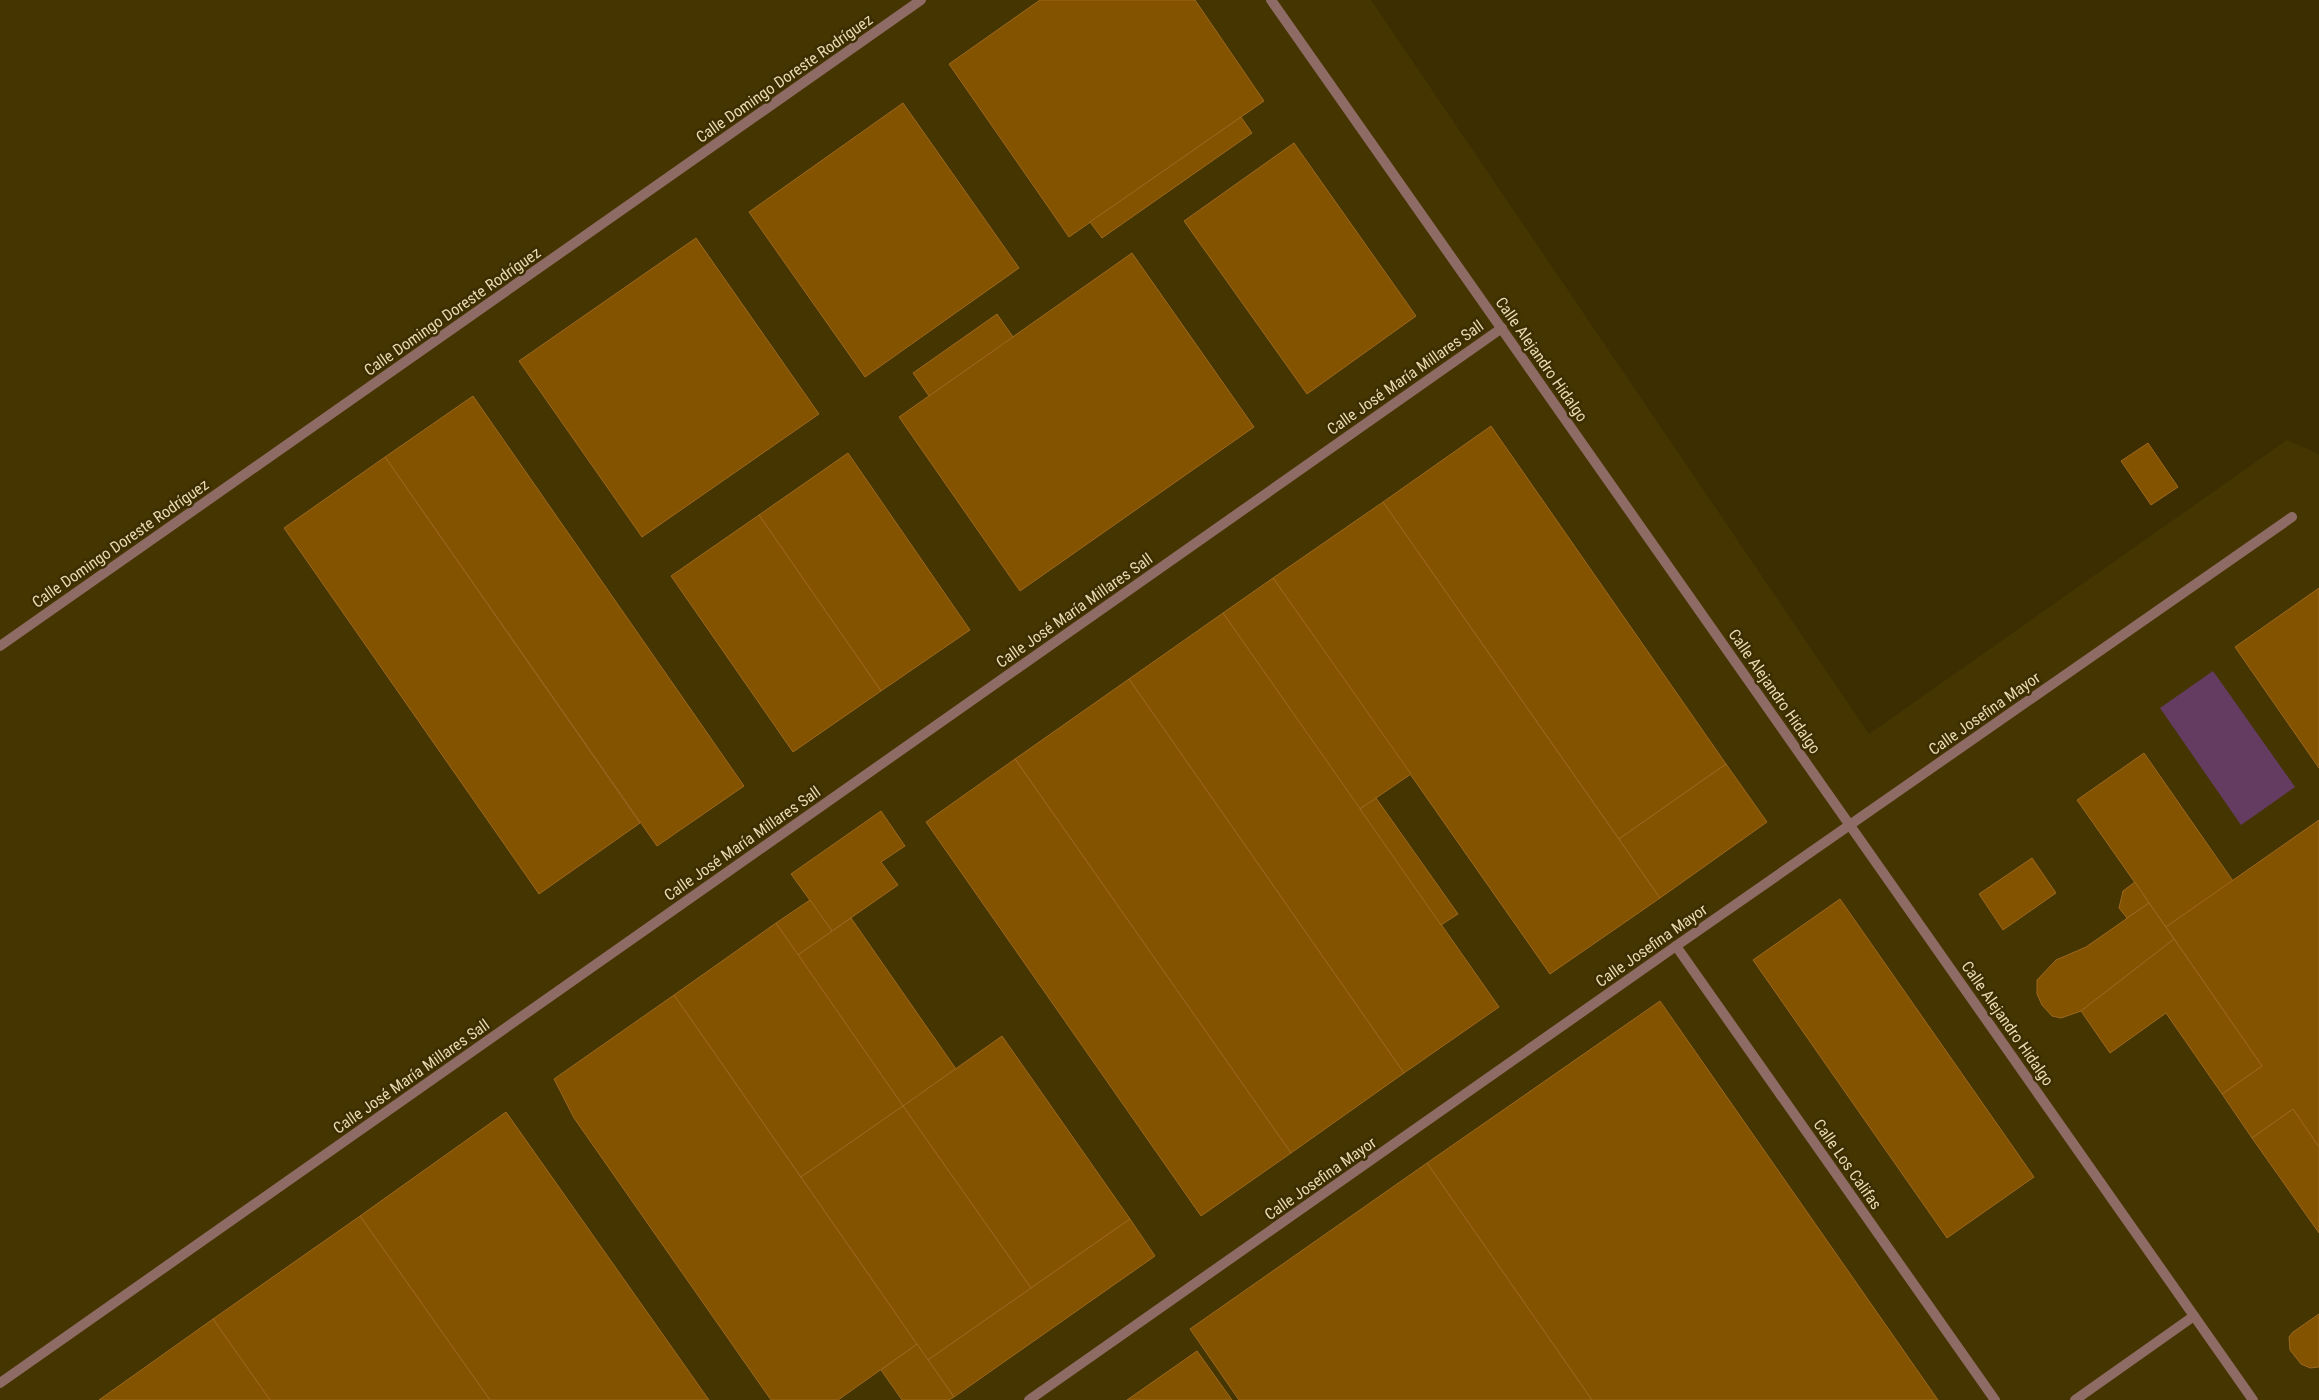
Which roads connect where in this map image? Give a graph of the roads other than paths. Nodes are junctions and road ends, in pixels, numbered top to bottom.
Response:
1 (921, 0) edge
2 (1271, 0) edge
3 (1502, 328) junction
4 (2292, 517) dead end
5 (0, 646) edge
6 (1851, 824) junction
7 (1676, 946) junction
8 (2194, 1316) junction
9 (0, 1383) edge
10 (1029, 1400) edge
11 (1995, 1400) edge
12 (2075, 1400) edge
13 (2253, 1400) edge

1 - 5 street, Calle Domingo Doreste Rodríguez
2 - 3 street, Calle Alejandro Hidalgo
3 - 6 street, Calle Alejandro Hidalgo
3 - 9 street, Calle José María Millares Sall
4 - 6 street, Calle Josefina Mayor
6 - 7 street, Calle Josefina Mayor
6 - 8 street, Calle Alejandro Hidalgo
7 - 10 street, Calle Josefina Mayor
7 - 11 street, Calle Los Califas
8 - 12 street
8 - 13 street, Calle Alejandro Hidalgo

